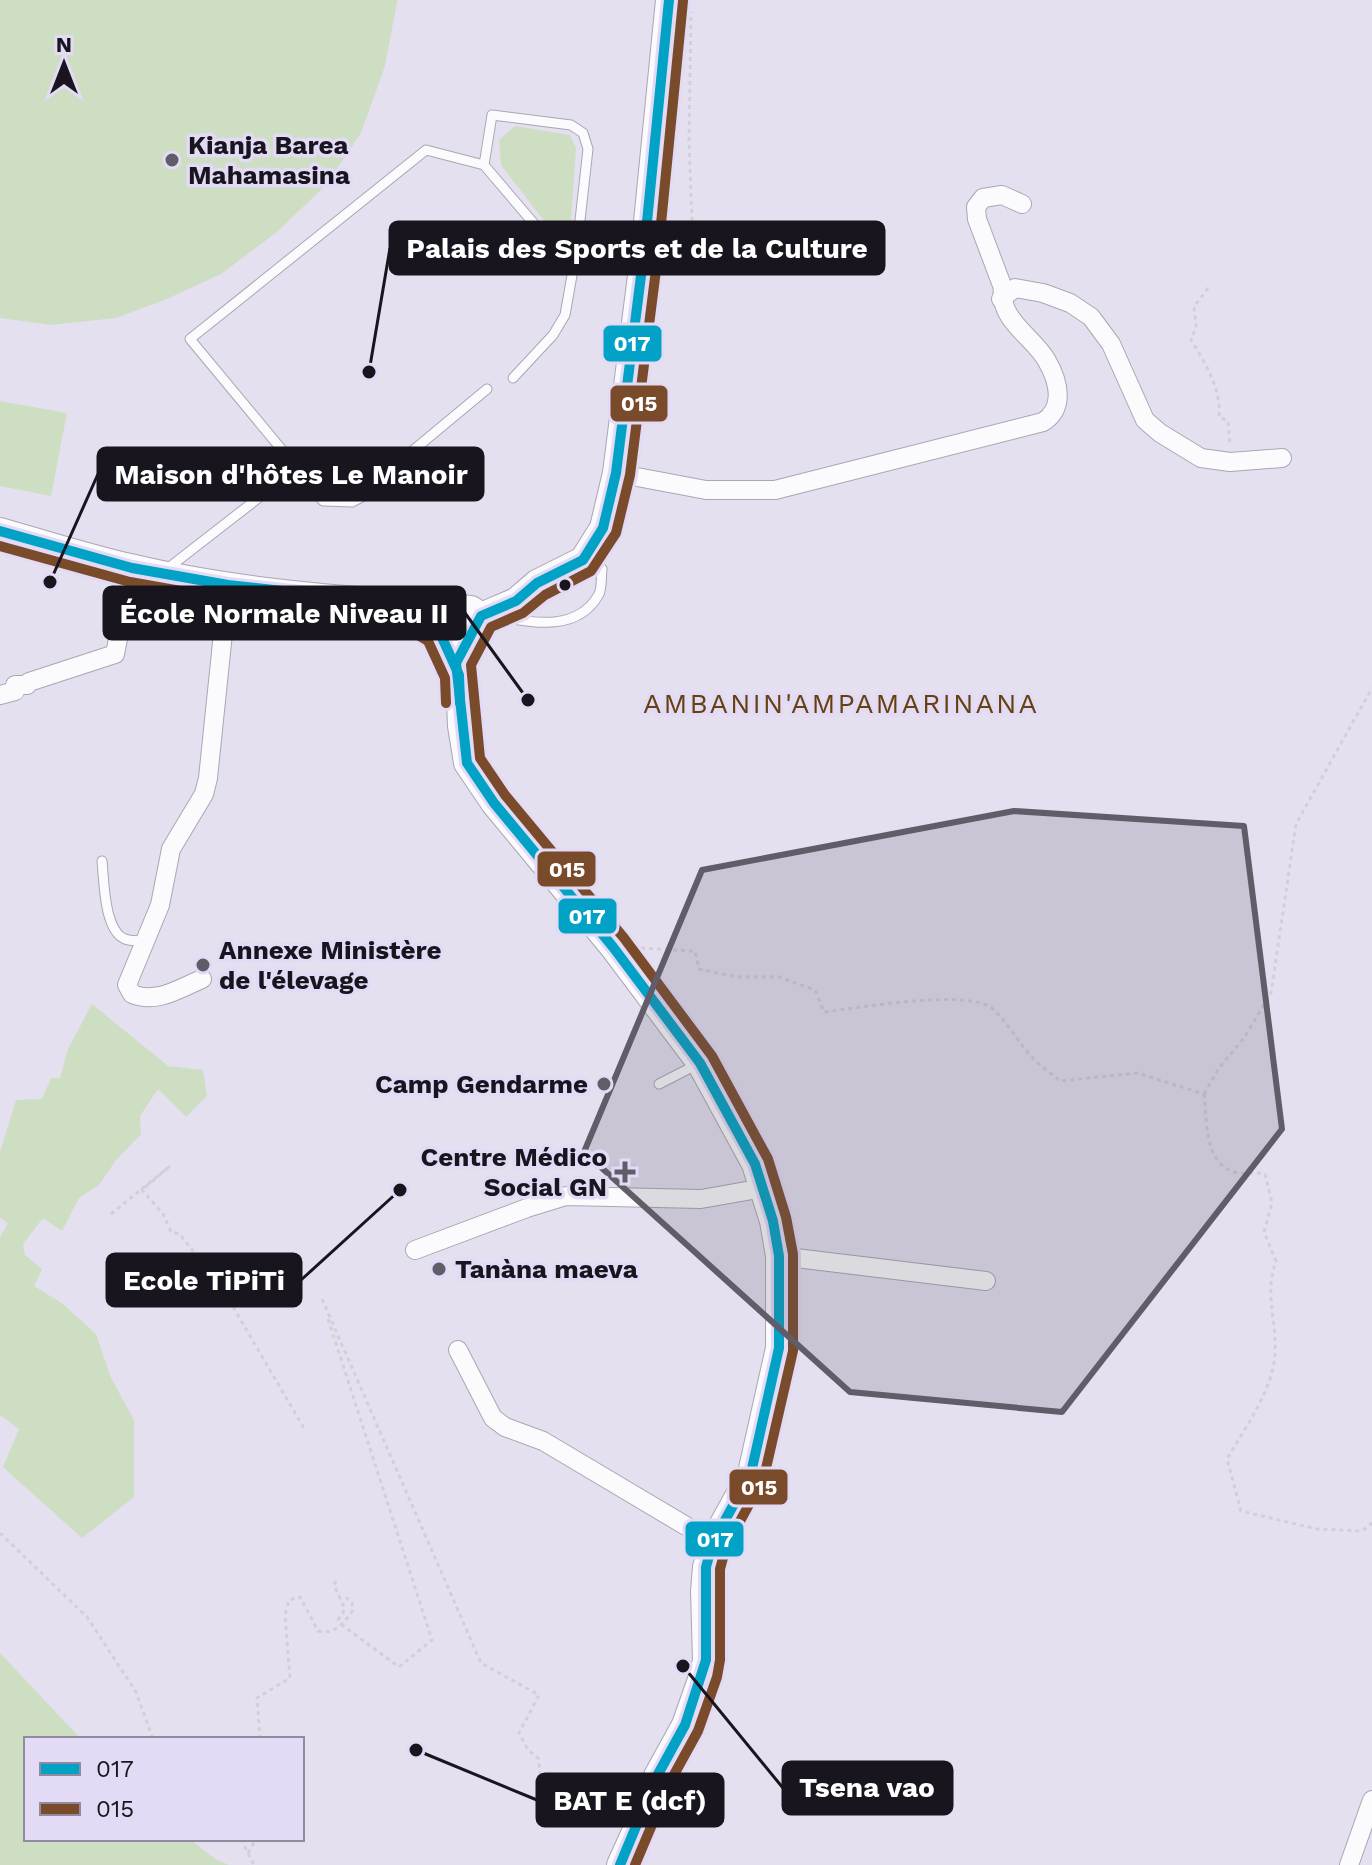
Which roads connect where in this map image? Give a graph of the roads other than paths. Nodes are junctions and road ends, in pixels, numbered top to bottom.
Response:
1 (680, 1) edge
2 (484, 165) junction
3 (1022, 204) dead end
4 (577, 247) junction
5 (1001, 299) junction
6 (513, 378) dead end
7 (487, 389) dead end
8 (1282, 458) dead end
9 (297, 468) junction
10 (616, 473) junction
11 (0, 531) edge
12 (583, 560) junction
13 (132, 568) junction
14 (163, 573) junction
15 (228, 585) junction
16 (391, 603) junction
17 (485, 615) junction
18 (459, 675) junction
19 (0, 695) edge
20 (102, 861) dead end
21 (144, 941) junction
22 (202, 979) dead end
23 (700, 1063) junction
24 (659, 1084) dead end
25 (763, 1188) junction
26 (415, 1250) dead end
27 (779, 1256) junction
28 (986, 1281) dead end
29 (458, 1350) dead end
30 (713, 1542) junction
31 (1372, 1800) edge
32 (620, 1865) edge
33 (1349, 1865) edge

1 - 10 street
2 - 4 lane
2 - 4 lane
2 - 9 lane
3 - 5 street
4 - 6 lane
5 - 8 street
5 - 10 street
7 - 9 lane
9 - 14 lane
10 - 12 street
11 - 13 street
12 - 17 street
12 - 17 lane
13 - 14 street
13 - 19 street
14 - 15 street
15 - 16 street
15 - 21 street
16 - 17 street
16 - 18 street
17 - 18 street
18 - 23 street
20 - 21 lane
21 - 22 street
23 - 24 lane
23 - 25 street
25 - 26 street
25 - 27 street
27 - 28 street
27 - 30 street
29 - 30 street
30 - 32 street
31 - 33 street

